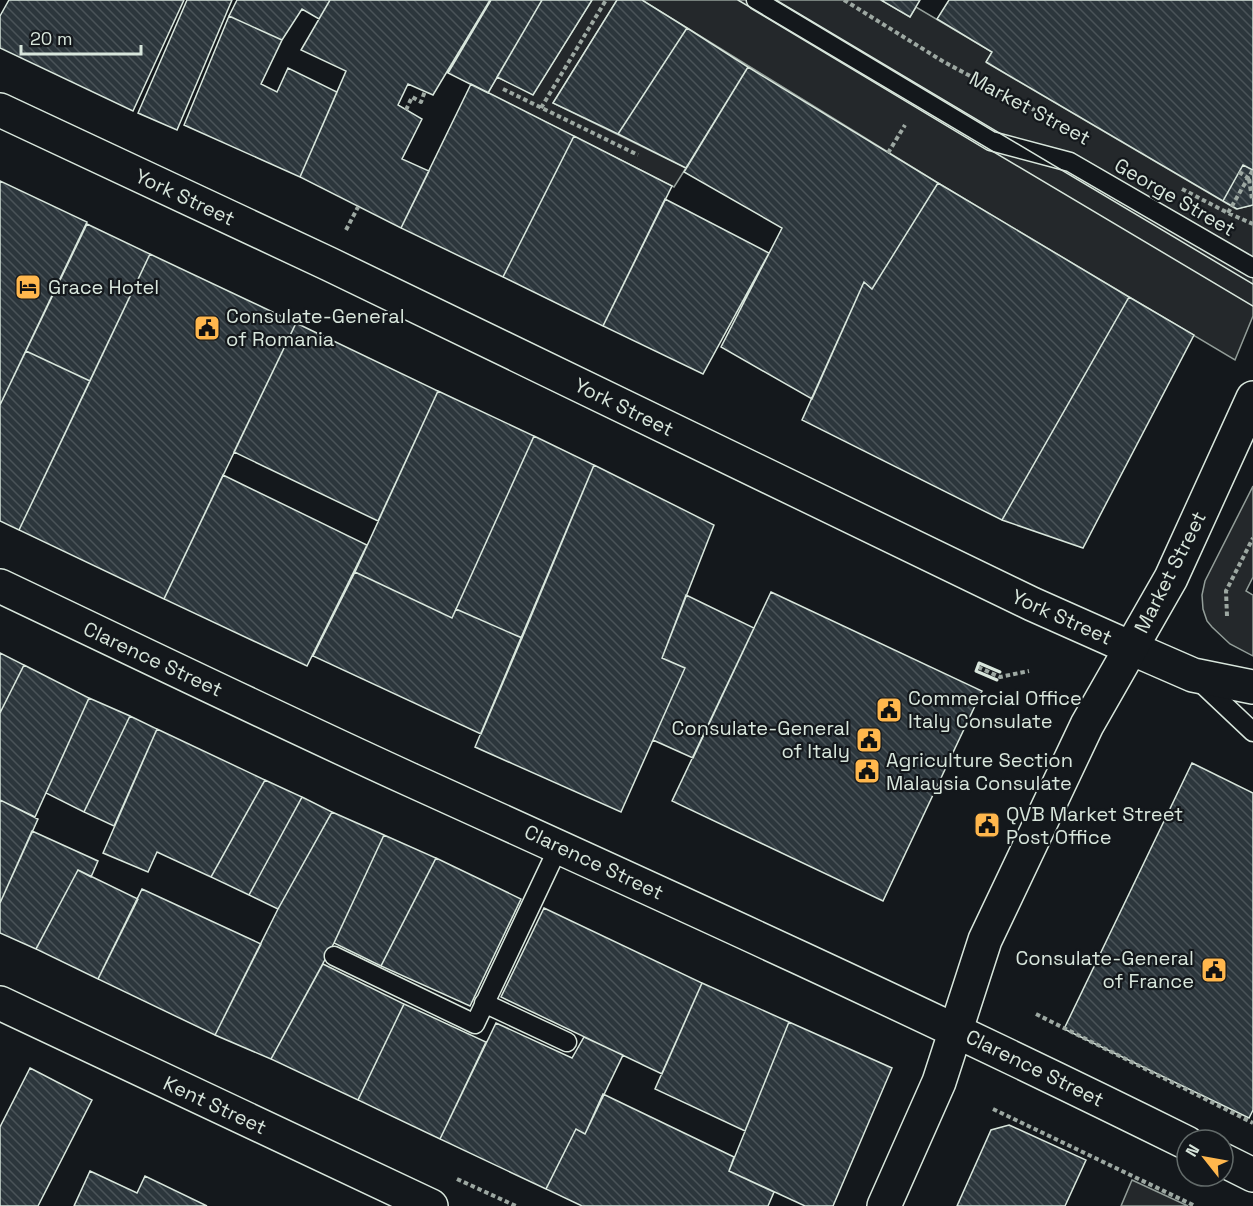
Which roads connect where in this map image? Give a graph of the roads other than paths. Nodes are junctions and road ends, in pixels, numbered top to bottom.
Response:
1 (756, 0) edge
2 (0, 110) edge
3 (1253, 268) edge
4 (1253, 398) edge
5 (0, 586) edge
6 (1131, 648) junction
7 (1193, 675) junction
8 (1253, 687) edge
9 (1253, 732) edge
10 (559, 846) junction
11 (334, 956) dead end
12 (0, 1003) edge
13 (484, 1003) junction
14 (956, 1030) junction
15 (567, 1042) dead end
16 (1175, 1137) edge
17 (1235, 1166) edge
18 (1253, 1175) edge
19 (431, 1206) edge
20 (884, 1206) edge

1 - 3 lane, George Street
2 - 6 street, York Street
4 - 6 street, Market Street
5 - 10 street, Clarence Street
6 - 7 street, York Street
6 - 14 street, Market Street
7 - 8 street, York Street
7 - 9 lane
10 - 13 lane
10 - 14 street, Clarence Street
11 - 13 lane
12 - 19 street, Kent Street
13 - 15 lane
14 - 16 street, Clarence Street
14 - 20 street, Market Street
17 - 18 street

